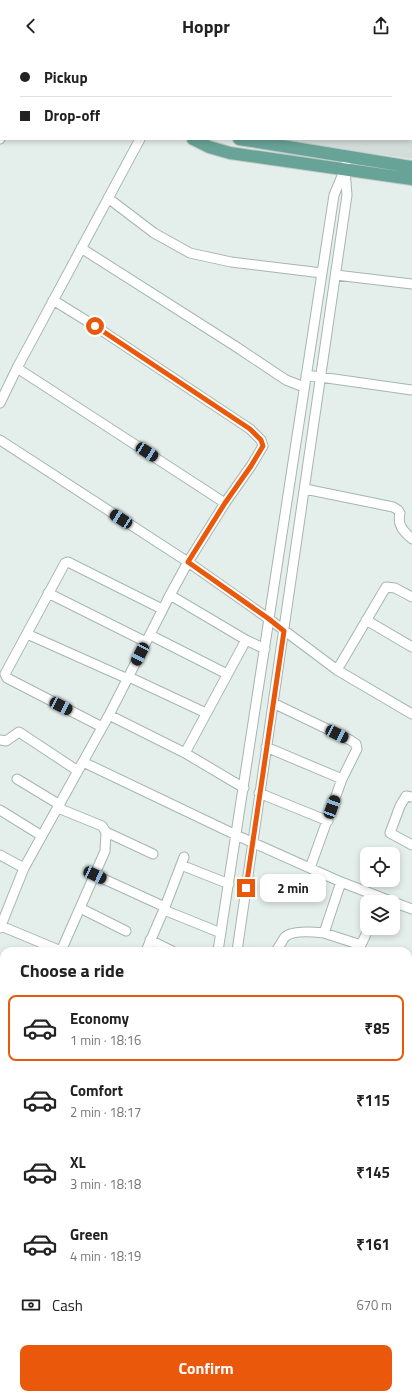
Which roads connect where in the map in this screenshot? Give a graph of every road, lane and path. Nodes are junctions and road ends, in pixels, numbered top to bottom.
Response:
1 (139, 140) edge
2 (195, 140) edge
3 (250, 140) edge
4 (285, 143) edge
5 (346, 163) junction
6 (412, 167) edge
7 (412, 179) edge
8 (108, 198) junction
9 (81, 248) junction
10 (322, 273) junction
11 (336, 275) junction
12 (412, 284) edge
13 (53, 300) junction
14 (17, 368) junction
15 (306, 375) junction
16 (322, 377) junction
17 (304, 387) junction
18 (412, 390) edge
19 (0, 402) edge
20 (0, 440) edge
21 (305, 489) junction
22 (225, 503) junction
23 (412, 539) edge
24 (188, 562) junction
25 (48, 593) junction
26 (170, 595) junction
27 (412, 597) edge
28 (162, 609) junction
29 (269, 619) junction
30 (366, 620) junction
31 (284, 631) junction
32 (27, 634) junction
33 (148, 639) junction
34 (246, 640) junction
35 (412, 647) edge
36 (265, 649) junction
37 (337, 670) junction
38 (228, 674) junction
39 (128, 678) junction
40 (273, 702) junction
41 (206, 713) junction
42 (412, 714) edge
43 (109, 715) junction
44 (102, 727) junction
45 (0, 740) edge
46 (266, 747) junction
47 (185, 753) junction
48 (83, 762) junction
49 (78, 771) junction
50 (17, 779) dead end
51 (342, 779) junction
52 (244, 788) junction
53 (259, 793) junction
54 (412, 797) edge
55 (59, 806) junction
56 (0, 810) edge
57 (328, 821) junction
58 (106, 832) junction
59 (236, 835) junction
60 (42, 836) junction
61 (252, 841) junction
62 (412, 845) edge
63 (153, 854) dead end
64 (0, 856) edge
65 (24, 868) junction
66 (310, 868) junction
67 (95, 875) junction
68 (341, 882) junction
69 (229, 884) junction
70 (370, 895) edge
71 (400, 905) edge
72 (80, 908) junction
73 (164, 909) junction
74 (412, 909) edge
75 (0, 927) edge
76 (126, 931) dead end
77 (221, 933) junction
78 (324, 933) junction
79 (366, 935) edge
80 (150, 940) junction
81 (51, 947) edge
82 (63, 947) edge
83 (147, 947) edge
84 (164, 947) edge
85 (219, 947) edge
86 (238, 947) edge
87 (279, 947) edge
88 (358, 947) edge
89 (360, 947) edge

1 - 8 street
2 - 5 main road
3 - 4 main road
4 - 5 main road
5 - 6 main road
5 - 7 main road
5 - 10 street
5 - 11 street
8 - 9 street
8 - 10 street
9 - 13 street
9 - 17 street
10 - 15 street
11 - 12 street
11 - 16 street
13 - 14 street
13 - 22 street
14 - 19 street
14 - 22 street
15 - 16 street
15 - 17 street
16 - 18 street
16 - 21 street
17 - 29 street
20 - 24 street
21 - 23 street
21 - 31 street
22 - 24 street
24 - 26 street
24 - 29 street
25 - 28 street
25 - 32 street
25 - 33 street
26 - 28 street
26 - 34 street
27 - 30 street
28 - 33 street
29 - 31 street
29 - 36 street
30 - 35 street
30 - 37 street
31 - 37 street
31 - 40 street
32 - 39 street
32 - 44 street
33 - 38 street
33 - 39 street
34 - 36 street
34 - 38 street
36 - 52 street
37 - 42 street
38 - 41 street
39 - 41 street
39 - 43 street
40 - 46 street
40 - 51 street
41 - 47 street
43 - 44 street
43 - 47 street
44 - 48 street
45 - 49 street
46 - 51 street
46 - 53 street
47 - 52 street
48 - 49 street
48 - 59 street
49 - 55 street
50 - 55 street
51 - 57 street
52 - 59 street
53 - 57 street
53 - 61 street
54 - 62 street
55 - 58 street
55 - 60 street
56 - 60 street
57 - 66 street
58 - 63 street
58 - 67 street
59 - 61 street
59 - 69 street
60 - 65 street
61 - 66 street
61 - 86 street
64 - 65 street
65 - 75 street
66 - 68 street
67 - 72 street
67 - 73 street
68 - 70 street
68 - 78 street
69 - 73 street
69 - 77 street
71 - 74 street
72 - 76 street
72 - 82 street
73 - 77 street
73 - 80 street
75 - 81 street
77 - 85 street
78 - 87 street
78 - 88 street
79 - 89 street
80 - 83 street
80 - 84 street

